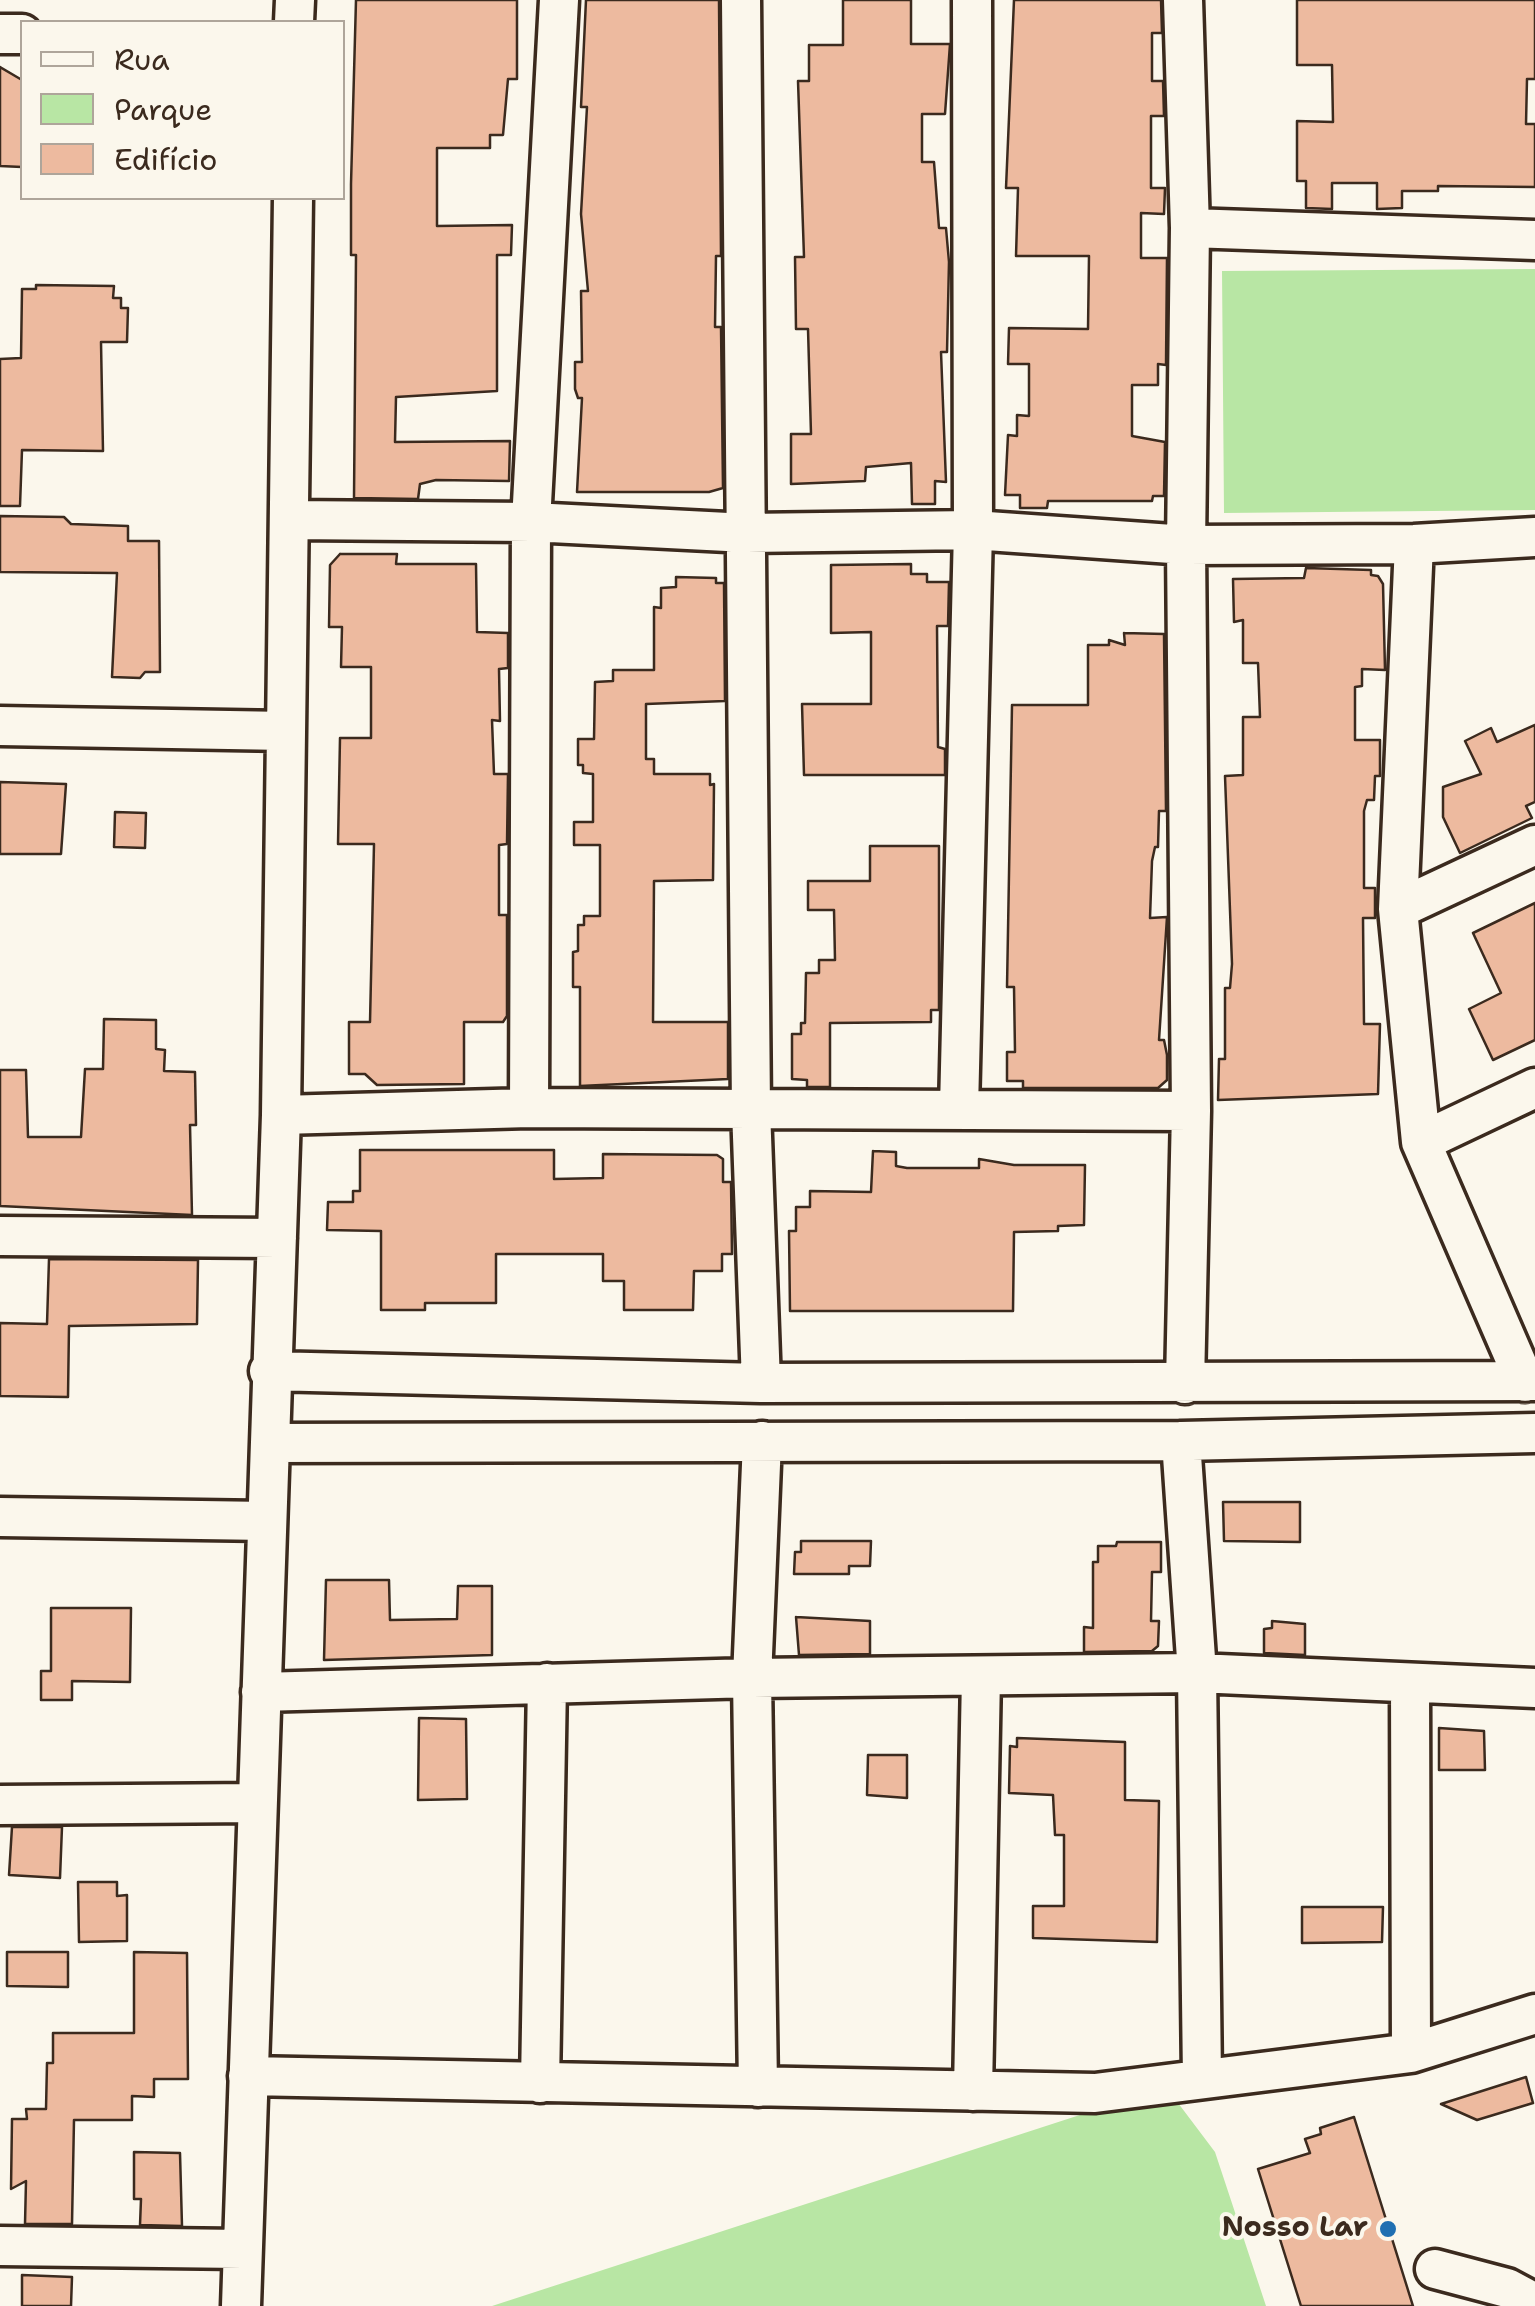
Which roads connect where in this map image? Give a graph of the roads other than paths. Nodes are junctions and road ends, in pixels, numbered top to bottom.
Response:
1 (558, 0) edge
2 (741, 0) edge
3 (972, 0) edge
4 (1183, 0) edge
5 (292, 200) edge
6 (1190, 228) junction
7 (1535, 240) edge
8 (289, 520) junction
9 (530, 522) junction
10 (974, 530) junction
11 (747, 533) junction
12 (1535, 537) edge
13 (1414, 544) junction
14 (1186, 545) junction
15 (0, 726) edge
16 (286, 731) junction
17 (1535, 845) edge
18 (1398, 909) junction
19 (1535, 1088) edge
20 (529, 1108) junction
21 (959, 1109) junction
22 (752, 1110) junction
23 (1191, 1111) junction
24 (282, 1115) junction
25 (1421, 1142) junction
26 (0, 1236) edge
27 (277, 1238) junction
28 (270, 1372) junction
29 (1530, 1382) edge
30 (760, 1383) junction
31 (920, 1383) junction
32 (1185, 1384) junction
33 (1535, 1433) edge
34 (762, 1441) junction
35 (914, 1441) junction
36 (1182, 1441) junction
37 (270, 1443) junction
38 (0, 1517) edge
39 (267, 1520) junction
40 (1197, 1673) junction
41 (981, 1676) junction
42 (752, 1678) junction
43 (1410, 1683) junction
44 (546, 1684) junction
45 (1535, 1688) edge
46 (262, 1692) junction
47 (257, 1803) junction
48 (0, 1804) edge
49 (1535, 2014) edge
50 (1411, 2053) junction
51 (248, 2076) junction
52 (1202, 2079) junction
53 (540, 2082) junction
54 (758, 2088) junction
55 (972, 2091) junction
56 (0, 2246) edge
57 (242, 2250) junction
58 (1435, 2269) dead end
59 (1535, 2302) edge
60 (242, 2306) edge

1 - 9 street
2 - 11 street
3 - 10 street
4 - 6 street
5 - 8 street
6 - 7 street
6 - 14 street
8 - 9 street
8 - 16 street
9 - 11 street
9 - 20 street
10 - 11 street
10 - 14 street
10 - 21 street
11 - 22 street
12 - 13 street
13 - 14 street
13 - 18 street
14 - 23 street
15 - 16 street
16 - 24 street
17 - 18 street
18 - 25 street
19 - 25 street
20 - 22 street
20 - 24 street
21 - 22 street
21 - 23 street
22 - 30 street
23 - 32 street
24 - 27 street
25 - 29 street
26 - 27 street
27 - 28 street
28 - 30 street
28 - 37 street
29 - 32 street
30 - 31 street
31 - 32 street
31 - 35 street
33 - 36 street
34 - 35 street
34 - 37 street
34 - 42 street
35 - 36 street
36 - 40 street
37 - 39 street
38 - 39 street
39 - 46 street
40 - 41 street
40 - 43 street
40 - 52 street
41 - 42 street
41 - 55 street
42 - 44 street
42 - 54 street
43 - 45 street
43 - 50 street
44 - 46 street
44 - 53 street
46 - 47 street
47 - 48 street
47 - 51 street
49 - 50 street
50 - 52 street
51 - 53 street
51 - 57 street
52 - 55 street
53 - 54 street
54 - 55 street
56 - 57 street
57 - 60 street
58 - 59 street

